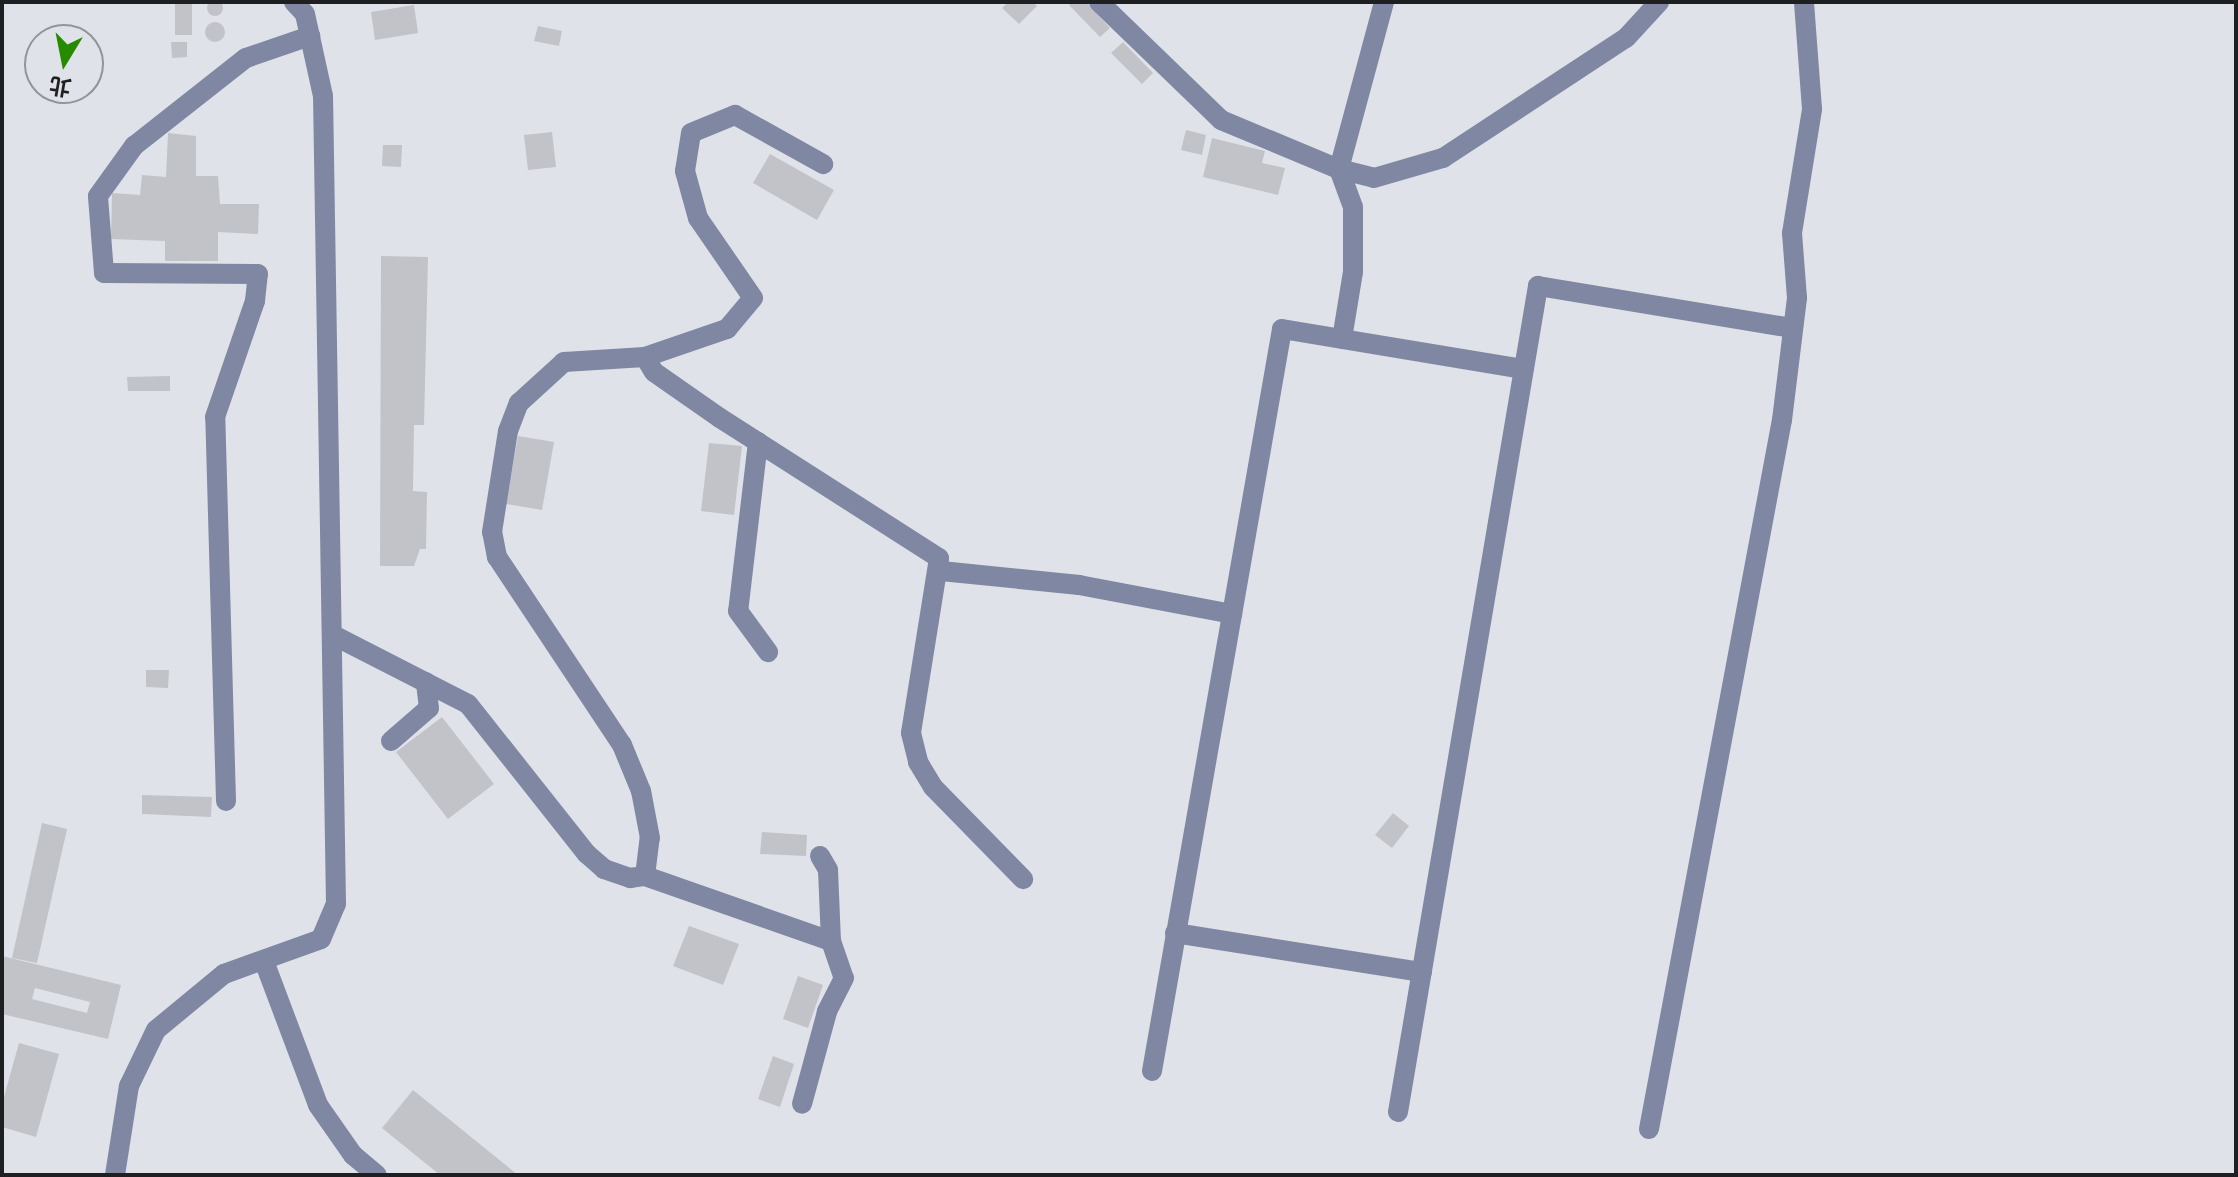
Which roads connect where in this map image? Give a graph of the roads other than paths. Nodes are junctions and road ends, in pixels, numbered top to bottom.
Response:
1 (294, 2) edge
2 (1099, 2) edge
3 (1384, 2) edge
4 (1659, 2) edge
5 (1804, 2) edge
6 (310, 36) junction
7 (823, 164) dead end
8 (1339, 169) junction
9 (1793, 328) junction
10 (1342, 339) junction
11 (645, 357) junction
12 (1524, 369) junction
13 (758, 442) junction
14 (941, 571) junction
15 (1232, 614) junction
16 (335, 636) junction
17 (768, 652) dead end
18 (426, 682) junction
19 (391, 741) dead end
20 (226, 801) dead end
21 (820, 856) dead end
22 (645, 876) junction
23 (1023, 879) dead end
24 (1175, 933) junction
25 (831, 941) junction
26 (264, 961) junction
27 (1422, 972) junction
28 (1152, 1071) dead end
29 (802, 1104) dead end
30 (1398, 1112) dead end
31 (1649, 1129) dead end
32 (115, 1175) edge
33 (377, 1175) edge

1 - 6 lane
2 - 8 lane
3 - 8 lane
4 - 8 lane
5 - 9 lane
6 - 16 lane
6 - 20 lane
7 - 11 lane
8 - 10 lane
9 - 12 lane
9 - 31 lane
10 - 12 lane
10 - 15 lane
11 - 13 lane
11 - 22 lane
12 - 27 lane
13 - 14 lane
13 - 17 lane
14 - 15 lane
14 - 23 lane
15 - 24 lane
16 - 18 lane
16 - 26 lane
18 - 19 lane
18 - 22 lane
21 - 25 lane
22 - 25 lane
24 - 27 lane
24 - 28 lane
25 - 29 lane
26 - 32 lane
26 - 33 lane
27 - 30 lane

